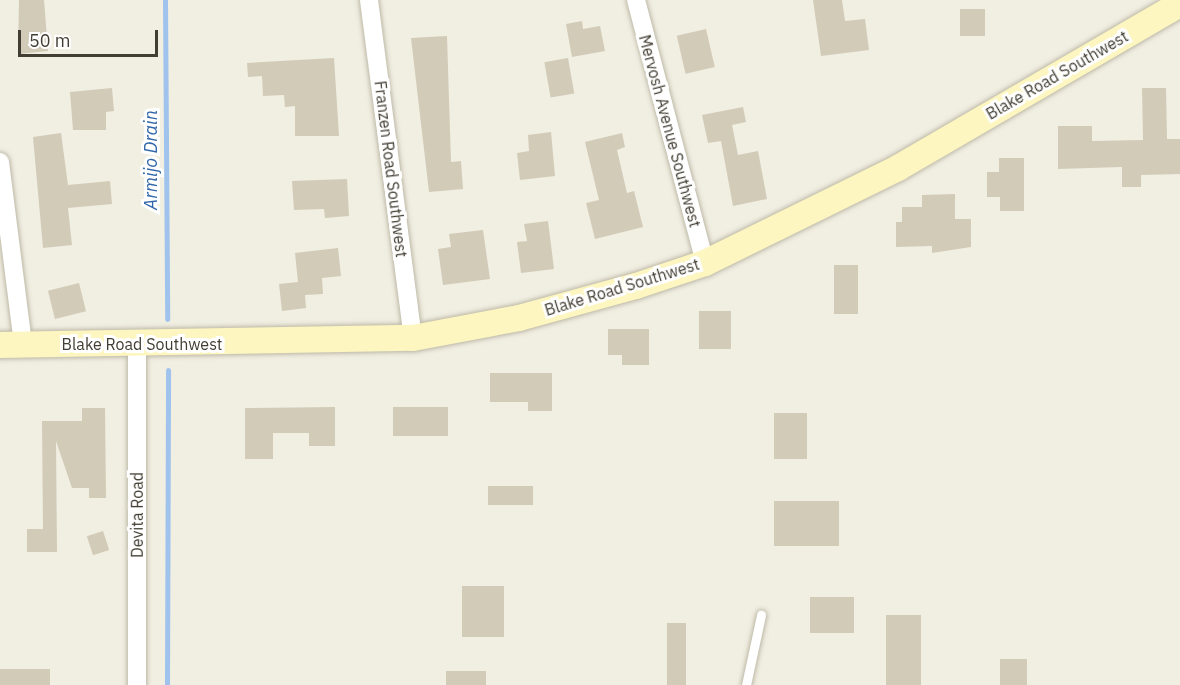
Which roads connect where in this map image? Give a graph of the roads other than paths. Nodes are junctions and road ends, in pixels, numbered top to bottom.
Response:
1 (369, 0) edge
2 (636, 0) edge
3 (1175, 4) edge
4 (0, 162) edge
5 (705, 263) junction
6 (413, 338) junction
7 (137, 344) junction
8 (11, 345) edge
9 (761, 615) dead end
10 (137, 685) edge
11 (746, 685) edge

1 - 6 street, Franzen Road Southwest
2 - 5 street, Mervosh Avenue Southwest
3 - 5 street, Blake Road Southwest
4 - 8 street
5 - 6 street, Blake Road Southwest
6 - 7 street, Blake Road Southwest
7 - 8 street, Blake Road Southwest
7 - 10 street, Devita Road
9 - 11 lane

